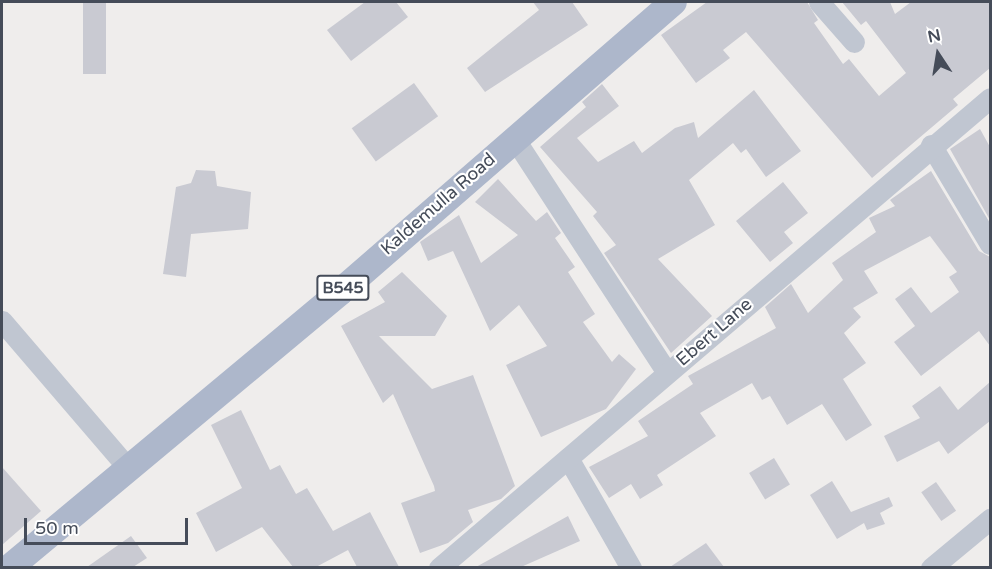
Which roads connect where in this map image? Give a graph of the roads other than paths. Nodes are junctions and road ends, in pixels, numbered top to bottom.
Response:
1 (673, 2) edge
2 (819, 2) edge
3 (854, 42) dead end
4 (990, 98) edge
5 (514, 138) junction
6 (931, 145) junction
7 (990, 244) edge
8 (2, 321) edge
9 (667, 373) junction
10 (568, 458) junction
11 (127, 467) junction
12 (990, 519) edge
13 (8, 567) edge
14 (439, 567) edge
15 (631, 567) edge
16 (931, 567) edge

1 - 5 main road, Kaldemulla Road / B545
2 - 3 street
4 - 6 street, Ebert Lane
5 - 9 street
5 - 11 main road, Kaldemulla Road / B545
6 - 7 street
6 - 9 street, Ebert Lane
8 - 11 street
9 - 10 street, Ebert Lane
10 - 14 street, Ebert Lane
10 - 15 street
11 - 13 main road, Kaldemulla Road / B545
12 - 16 street

